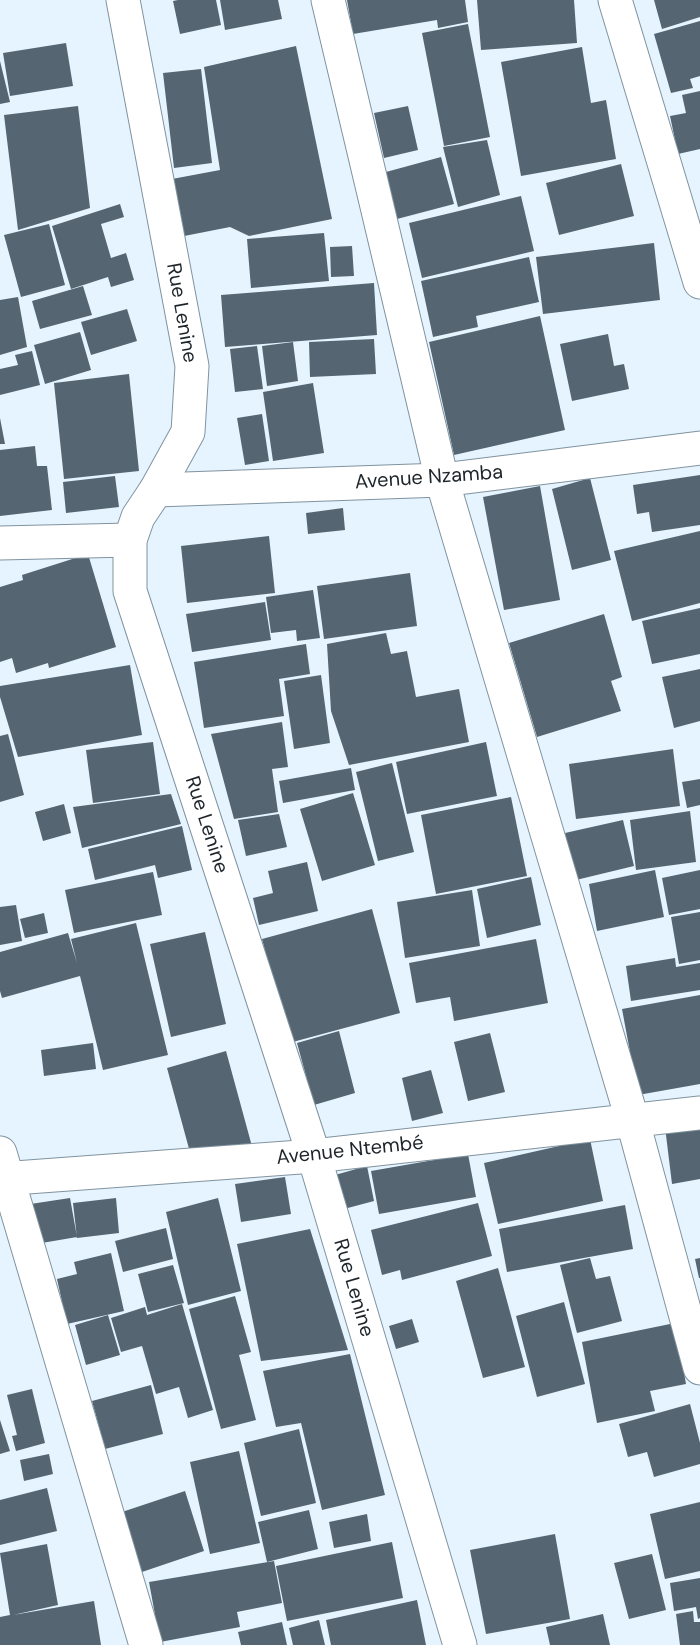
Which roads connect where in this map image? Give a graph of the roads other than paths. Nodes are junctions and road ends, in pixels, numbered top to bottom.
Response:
1 (123, 0) edge
2 (328, 0) edge
3 (615, 0) edge
4 (700, 282) edge
5 (700, 448) edge
6 (442, 480) junction
7 (156, 490) junction
8 (130, 540) junction
9 (0, 543) edge
10 (700, 1113) edge
11 (633, 1122) junction
12 (314, 1156) junction
13 (3, 1170) edge
14 (700, 1368) edge
15 (146, 1645) edge
16 (460, 1645) edge

1 - 7 street, Rue Lenine
2 - 6 street
3 - 4 street
5 - 6 street, Avenue Nzamba
6 - 7 street, Avenue Nzamba
6 - 11 street
7 - 8 street, Rue Lenine
8 - 9 street
8 - 12 street, Rue Lenine
10 - 11 street, Avenue Ntembé
11 - 12 street, Avenue Ntembé
11 - 14 street
12 - 13 street, Avenue Ntembé
12 - 16 street, Rue Lenine
13 - 15 street

